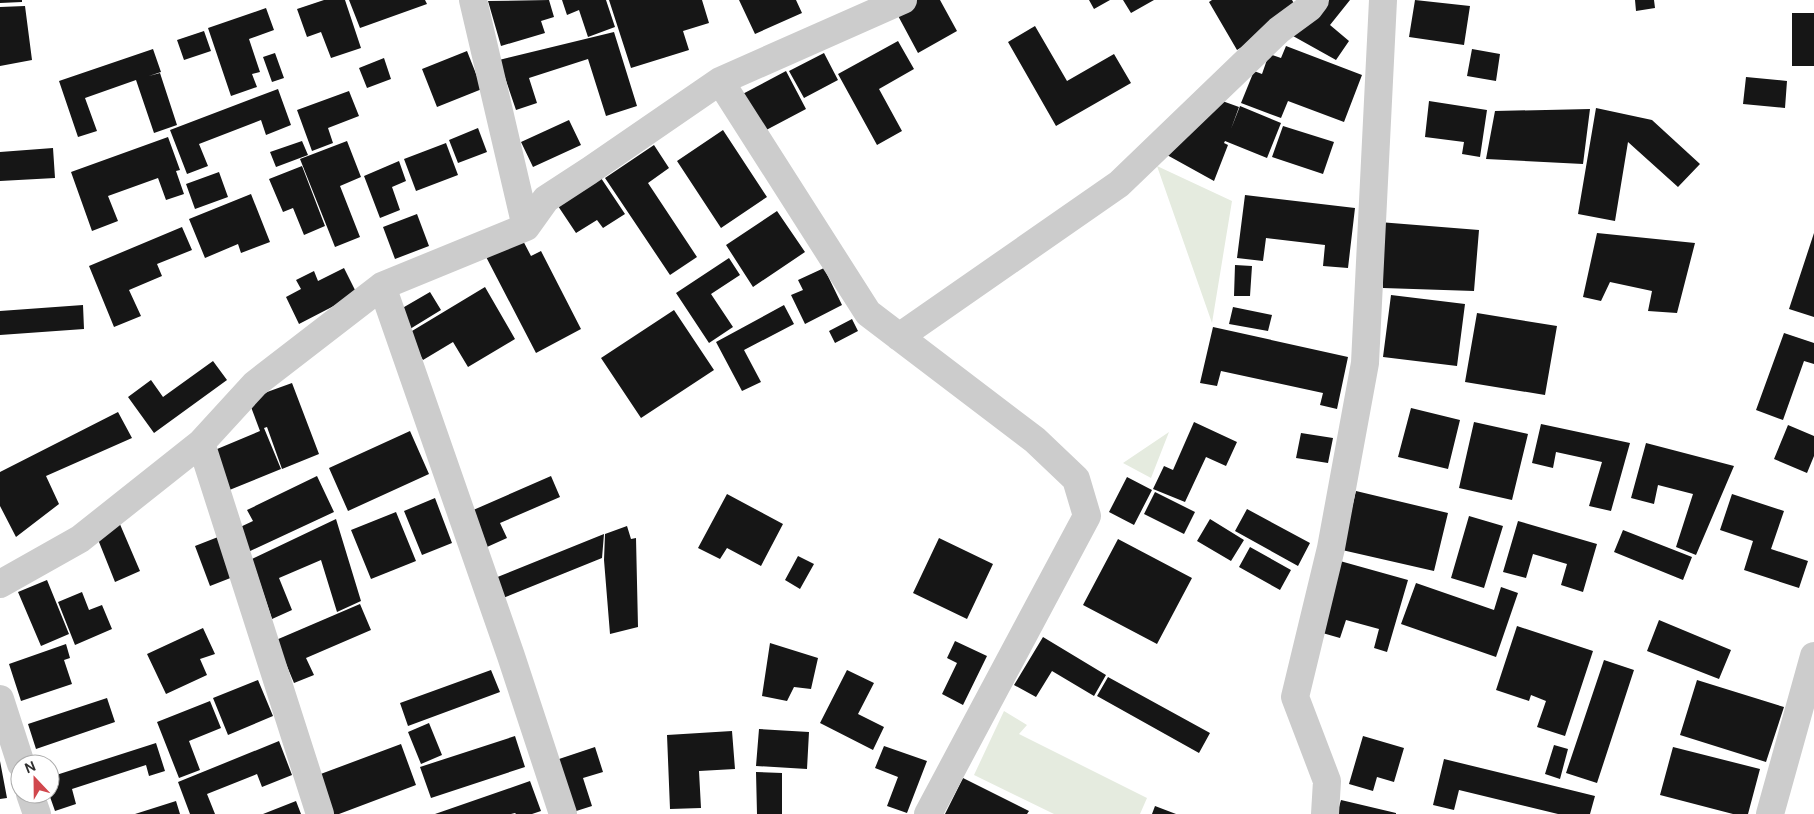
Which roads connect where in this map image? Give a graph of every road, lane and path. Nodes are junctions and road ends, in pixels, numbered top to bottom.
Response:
1 (473, 0) edge
2 (903, 0) edge
3 (1315, 0) edge
4 (1383, 0) edge
5 (720, 82) junction
6 (526, 227) junction
7 (382, 286) junction
8 (899, 337) junction
9 (201, 444) junction
10 (0, 584) edge
11 (1814, 656) edge
12 (0, 699) edge
13 (18, 754) edge
14 (320, 814) edge
15 (563, 814) edge
16 (928, 814) edge
17 (1325, 814) edge
18 (1770, 814) edge

1 - 6 street
2 - 5 street
3 - 8 street
4 - 17 street
5 - 6 street
5 - 8 street
6 - 7 street
7 - 9 street
7 - 15 street
8 - 16 street
9 - 10 street
9 - 14 street
11 - 18 street
12 - 13 street

